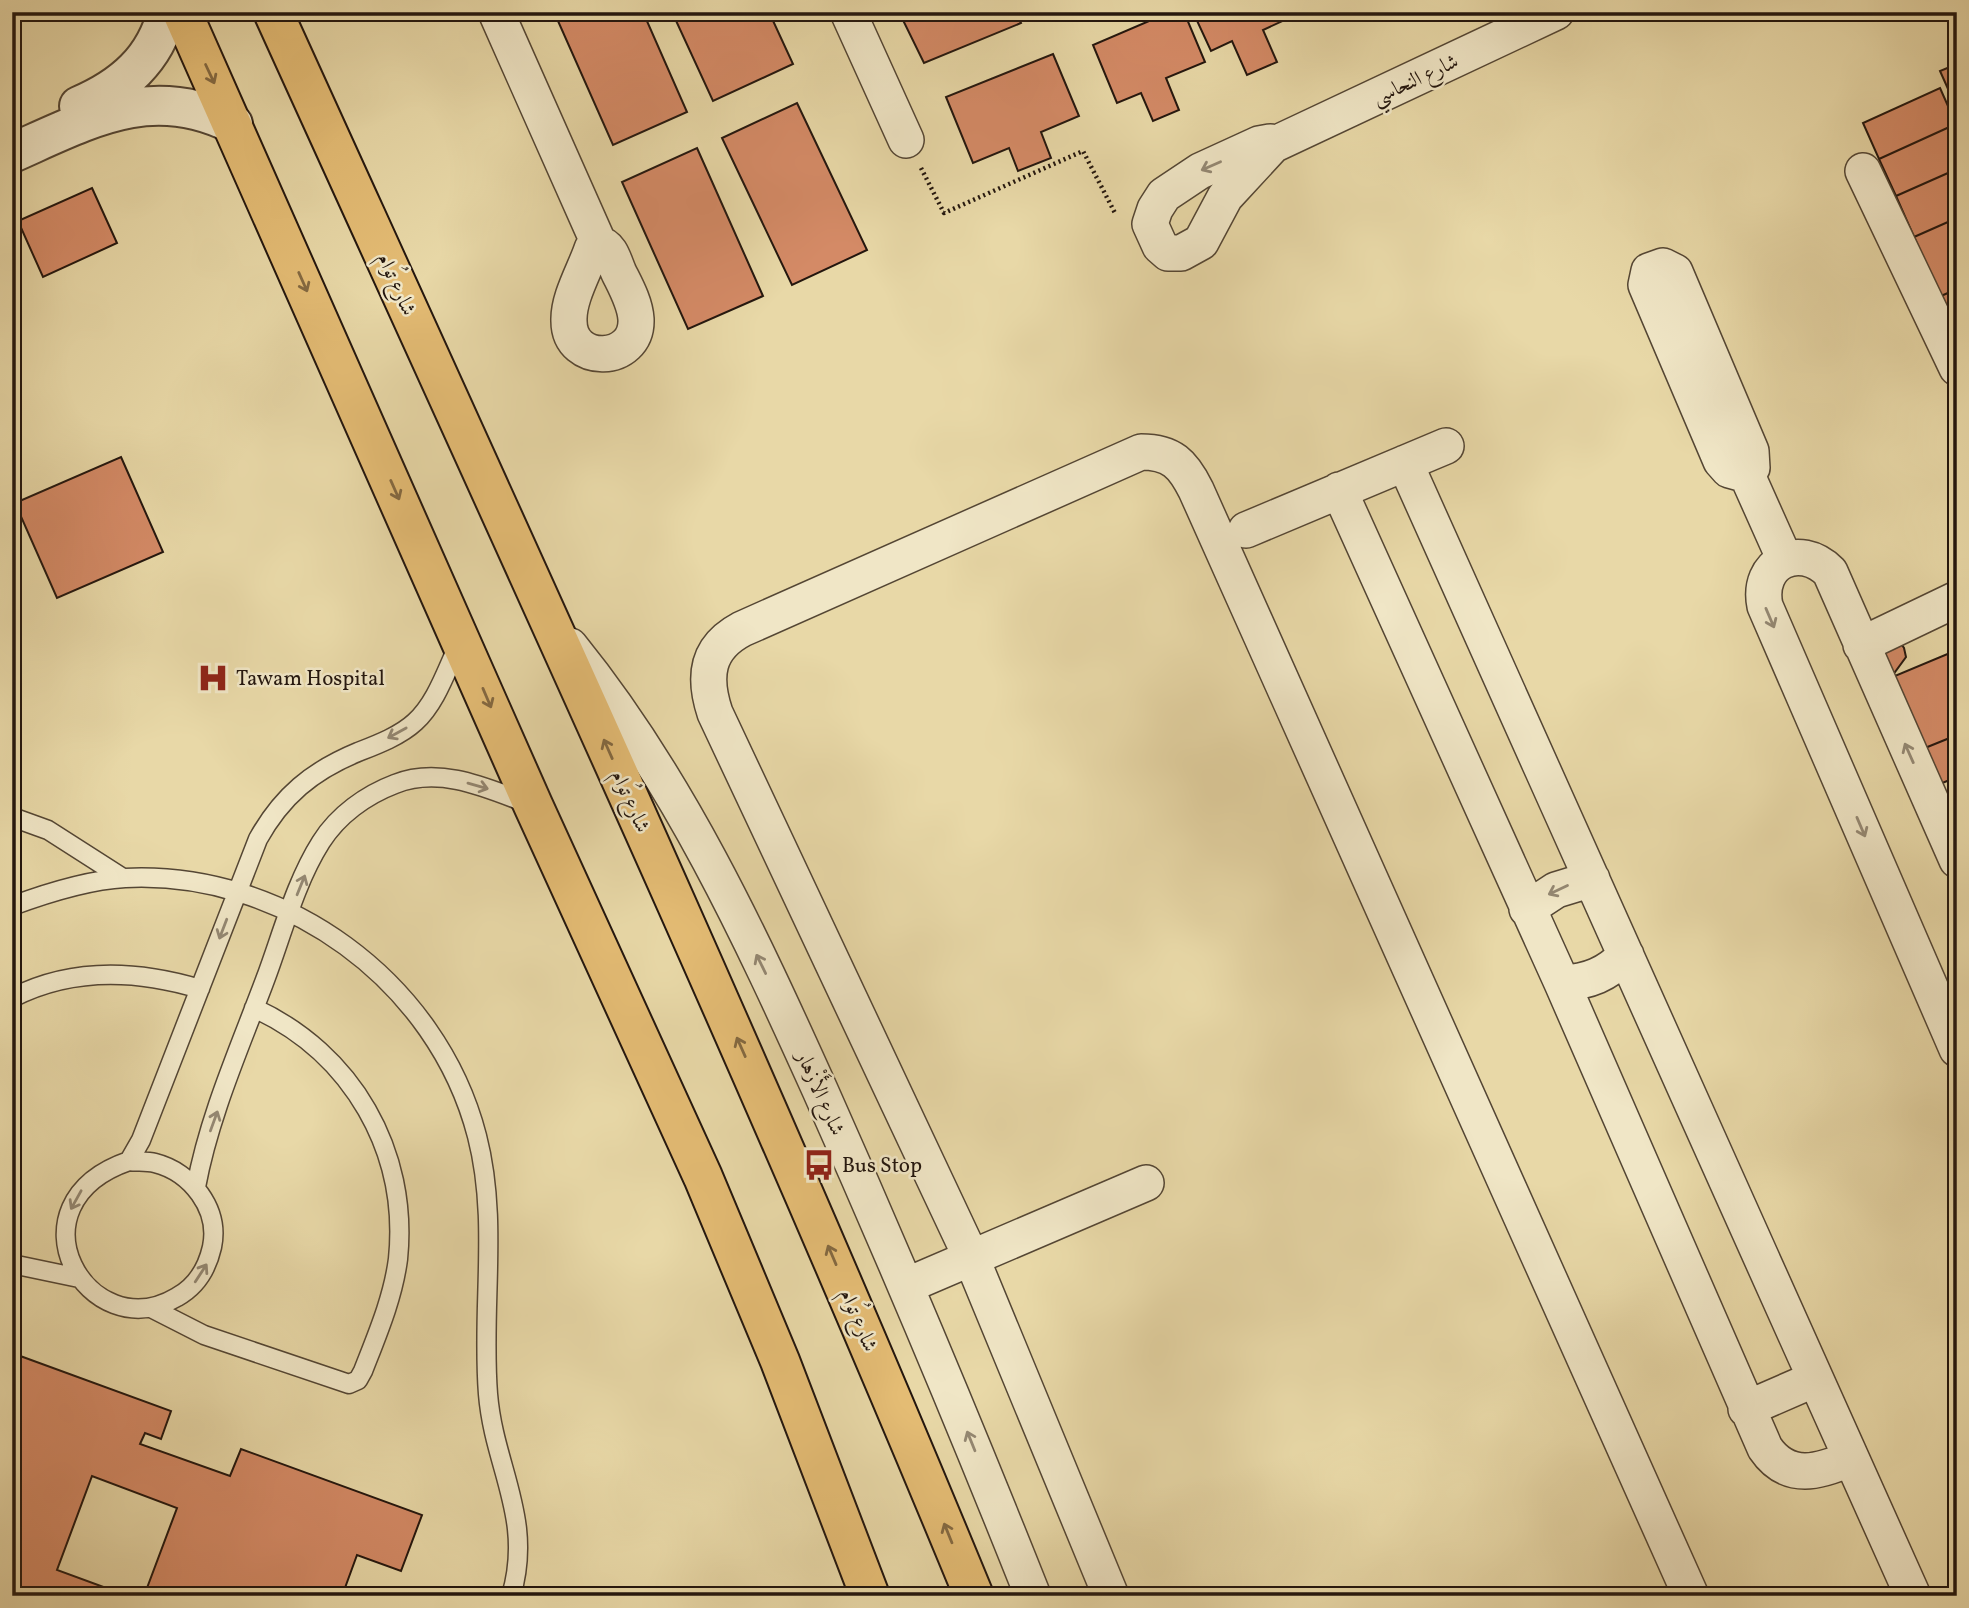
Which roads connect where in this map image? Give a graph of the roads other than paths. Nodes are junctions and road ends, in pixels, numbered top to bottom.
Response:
1 (167, 12) edge
2 (182, 12) edge
3 (273, 12) edge
4 (496, 12) edge
5 (848, 12) edge
6 (1556, 12) edge
7 (233, 124) junction
8 (12, 133) edge
9 (905, 139) road end
10 (1273, 145) junction
11 (12, 153) edge
12 (1863, 171) dead end
13 (598, 244) dead end
14 (1957, 368) edge
15 (1446, 446) dead end
16 (1405, 463) junction
17 (1747, 475) junction
18 (1339, 490) junction
19 (1246, 530) dead end
20 (1785, 560) junction
21 (1957, 599) edge
22 (550, 622) junction
23 (461, 639) junction
24 (1861, 645) junction
25 (533, 805) junction
26 (12, 817) edge
27 (1957, 860) edge
28 (124, 878) junction
29 (1592, 879) junction
30 (238, 891) junction
31 (12, 906) edge
32 (1527, 909) junction
33 (290, 912) junction
34 (1626, 955) junction
35 (1562, 983) junction
36 (200, 989) junction
37 (12, 998) edge
38 (254, 1008) junction
39 (1957, 1049) edge
40 (129, 1161) junction
41 (1146, 1184) dead end
42 (196, 1187) junction
43 (971, 1257) junction
44 (12, 1264) edge
45 (79, 1278) junction
46 (908, 1285) junction
47 (150, 1308) junction
48 (1815, 1379) junction
49 (1746, 1409) junction
50 (1851, 1458) junction
51 (852, 1546) junction
52 (511, 1596) edge
53 (850, 1596) edge
54 (870, 1596) edge
55 (974, 1596) edge
56 (1033, 1596) edge
57 (1111, 1596) edge
58 (1691, 1596) edge
59 (1913, 1596) edge

1 - 8 street
2 -> 7 main road
3 - 22 main road, شارع تُوام
4 - 13 street
5 - 9 street
6 - 10 street, شارع النحاسي
7 - 11 street
7 -> 23 main road
10 -> 10 street, شارع النحاسي
12 - 14 street
15 - 16 street
16 - 18 street
16 - 29 street
17 - 17 street
17 - 20 street
18 - 19 street
18 - 32 street
20 - 24 street
20 -> 39 street
21 - 24 street
46 -> 22 street, شارع الأَزْهار
55 -> 22 main road, شارع تُوام
23 -> 25 main road
23 -> 30 lane
27 -> 24 street
33 -> 25 lane
25 - 51 main road
26 - 28 lane
28 - 30 lane
28 - 31 lane
29 -> 32 street
29 - 34 street
30 - 33 lane
30 -> 36 lane
32 - 35 street
33 - 38 lane
33 - 52 lane
34 - 35 street
34 - 48 street
35 - 49 street
36 - 37 lane
36 - 40 lane
42 -> 38 lane
38 - 47 lane
40 - 42 lane
40 -> 45 lane
41 - 43 street
47 -> 42 lane
43 - 46 street
43 - 57 street
43 - 58 street
44 - 45 lane
45 - 47 lane
56 -> 46 street, شارع الأَزْهار
48 - 49 street
48 - 50 street
49 - 50 street
50 - 59 street
51 - 53 street
51 - 54 main road

